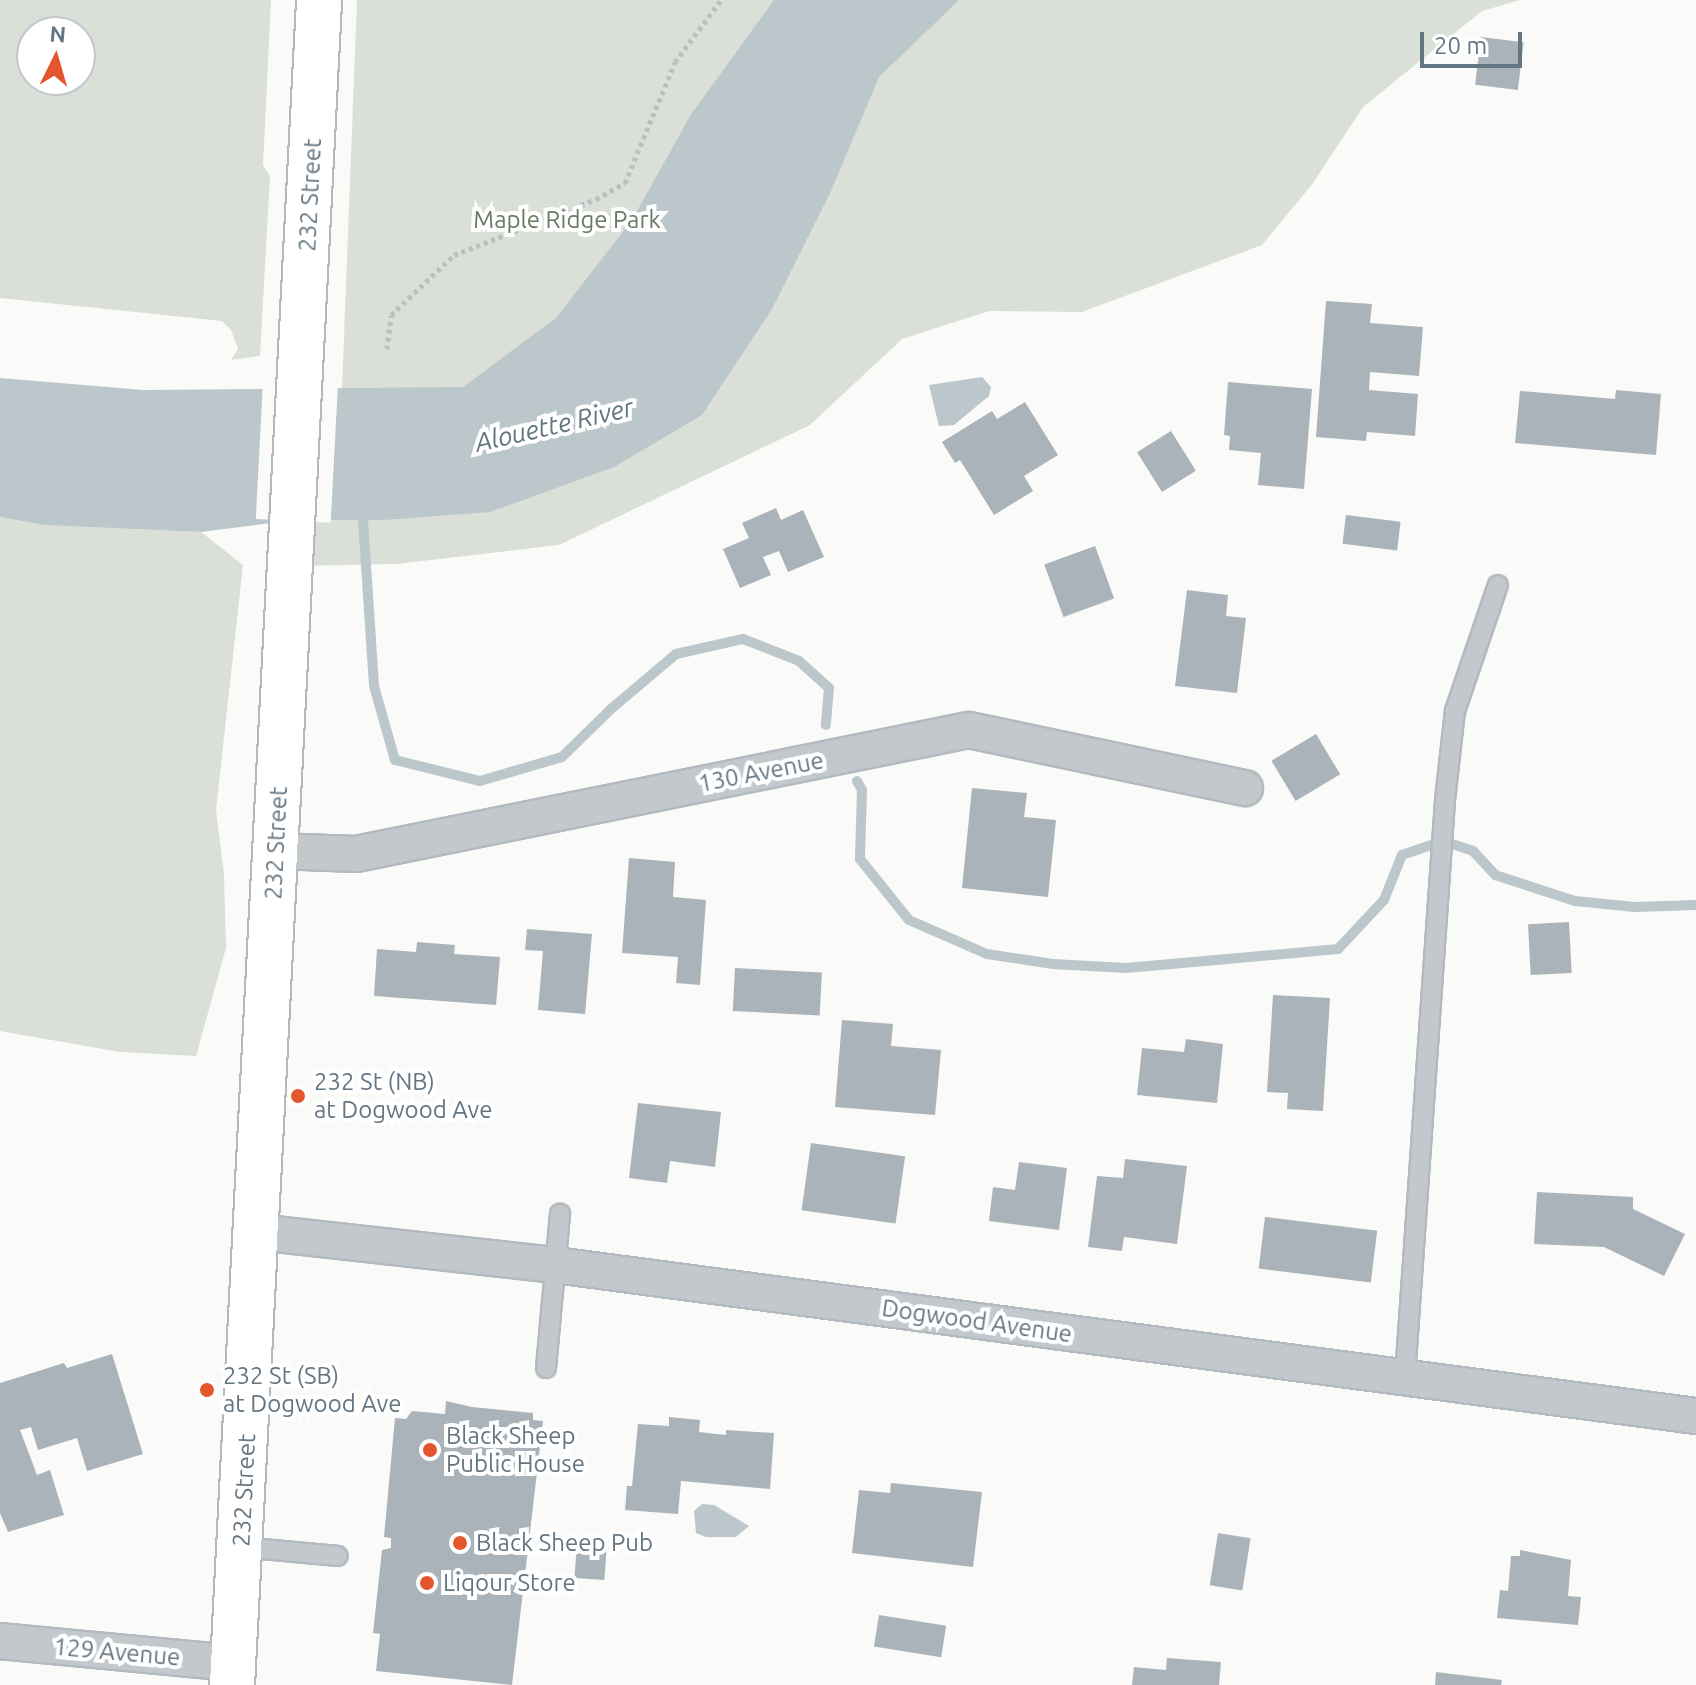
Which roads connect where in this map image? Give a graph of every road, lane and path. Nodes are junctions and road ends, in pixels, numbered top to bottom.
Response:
1 (319, 0) edge
2 (721, 0) edge
3 (387, 349) dead end
4 (1498, 585) dead end
5 (1245, 788) dead end
6 (276, 851) junction
7 (560, 1214) dead end
8 (257, 1232) junction
9 (555, 1265) junction
10 (546, 1368) dead end
11 (1405, 1377) junction
12 (1696, 1416) edge
13 (241, 1547) junction
14 (338, 1556) dead end
15 (0, 1641) edge
16 (233, 1674) edge

1 - 6 main road, 232 Street
2 - 3 path
4 - 11 lane
5 - 6 street, 130 Avenue
6 - 8 main road, 232 Street
7 - 9 lane
8 - 9 street, Dogwood Avenue
8 - 13 main road, 232 Street
9 - 10 lane
9 - 11 street, Dogwood Avenue
11 - 12 street, Dogwood Avenue
13 - 14 lane
13 - 16 main road, 232 Street
15 - 16 street, 129 Avenue

